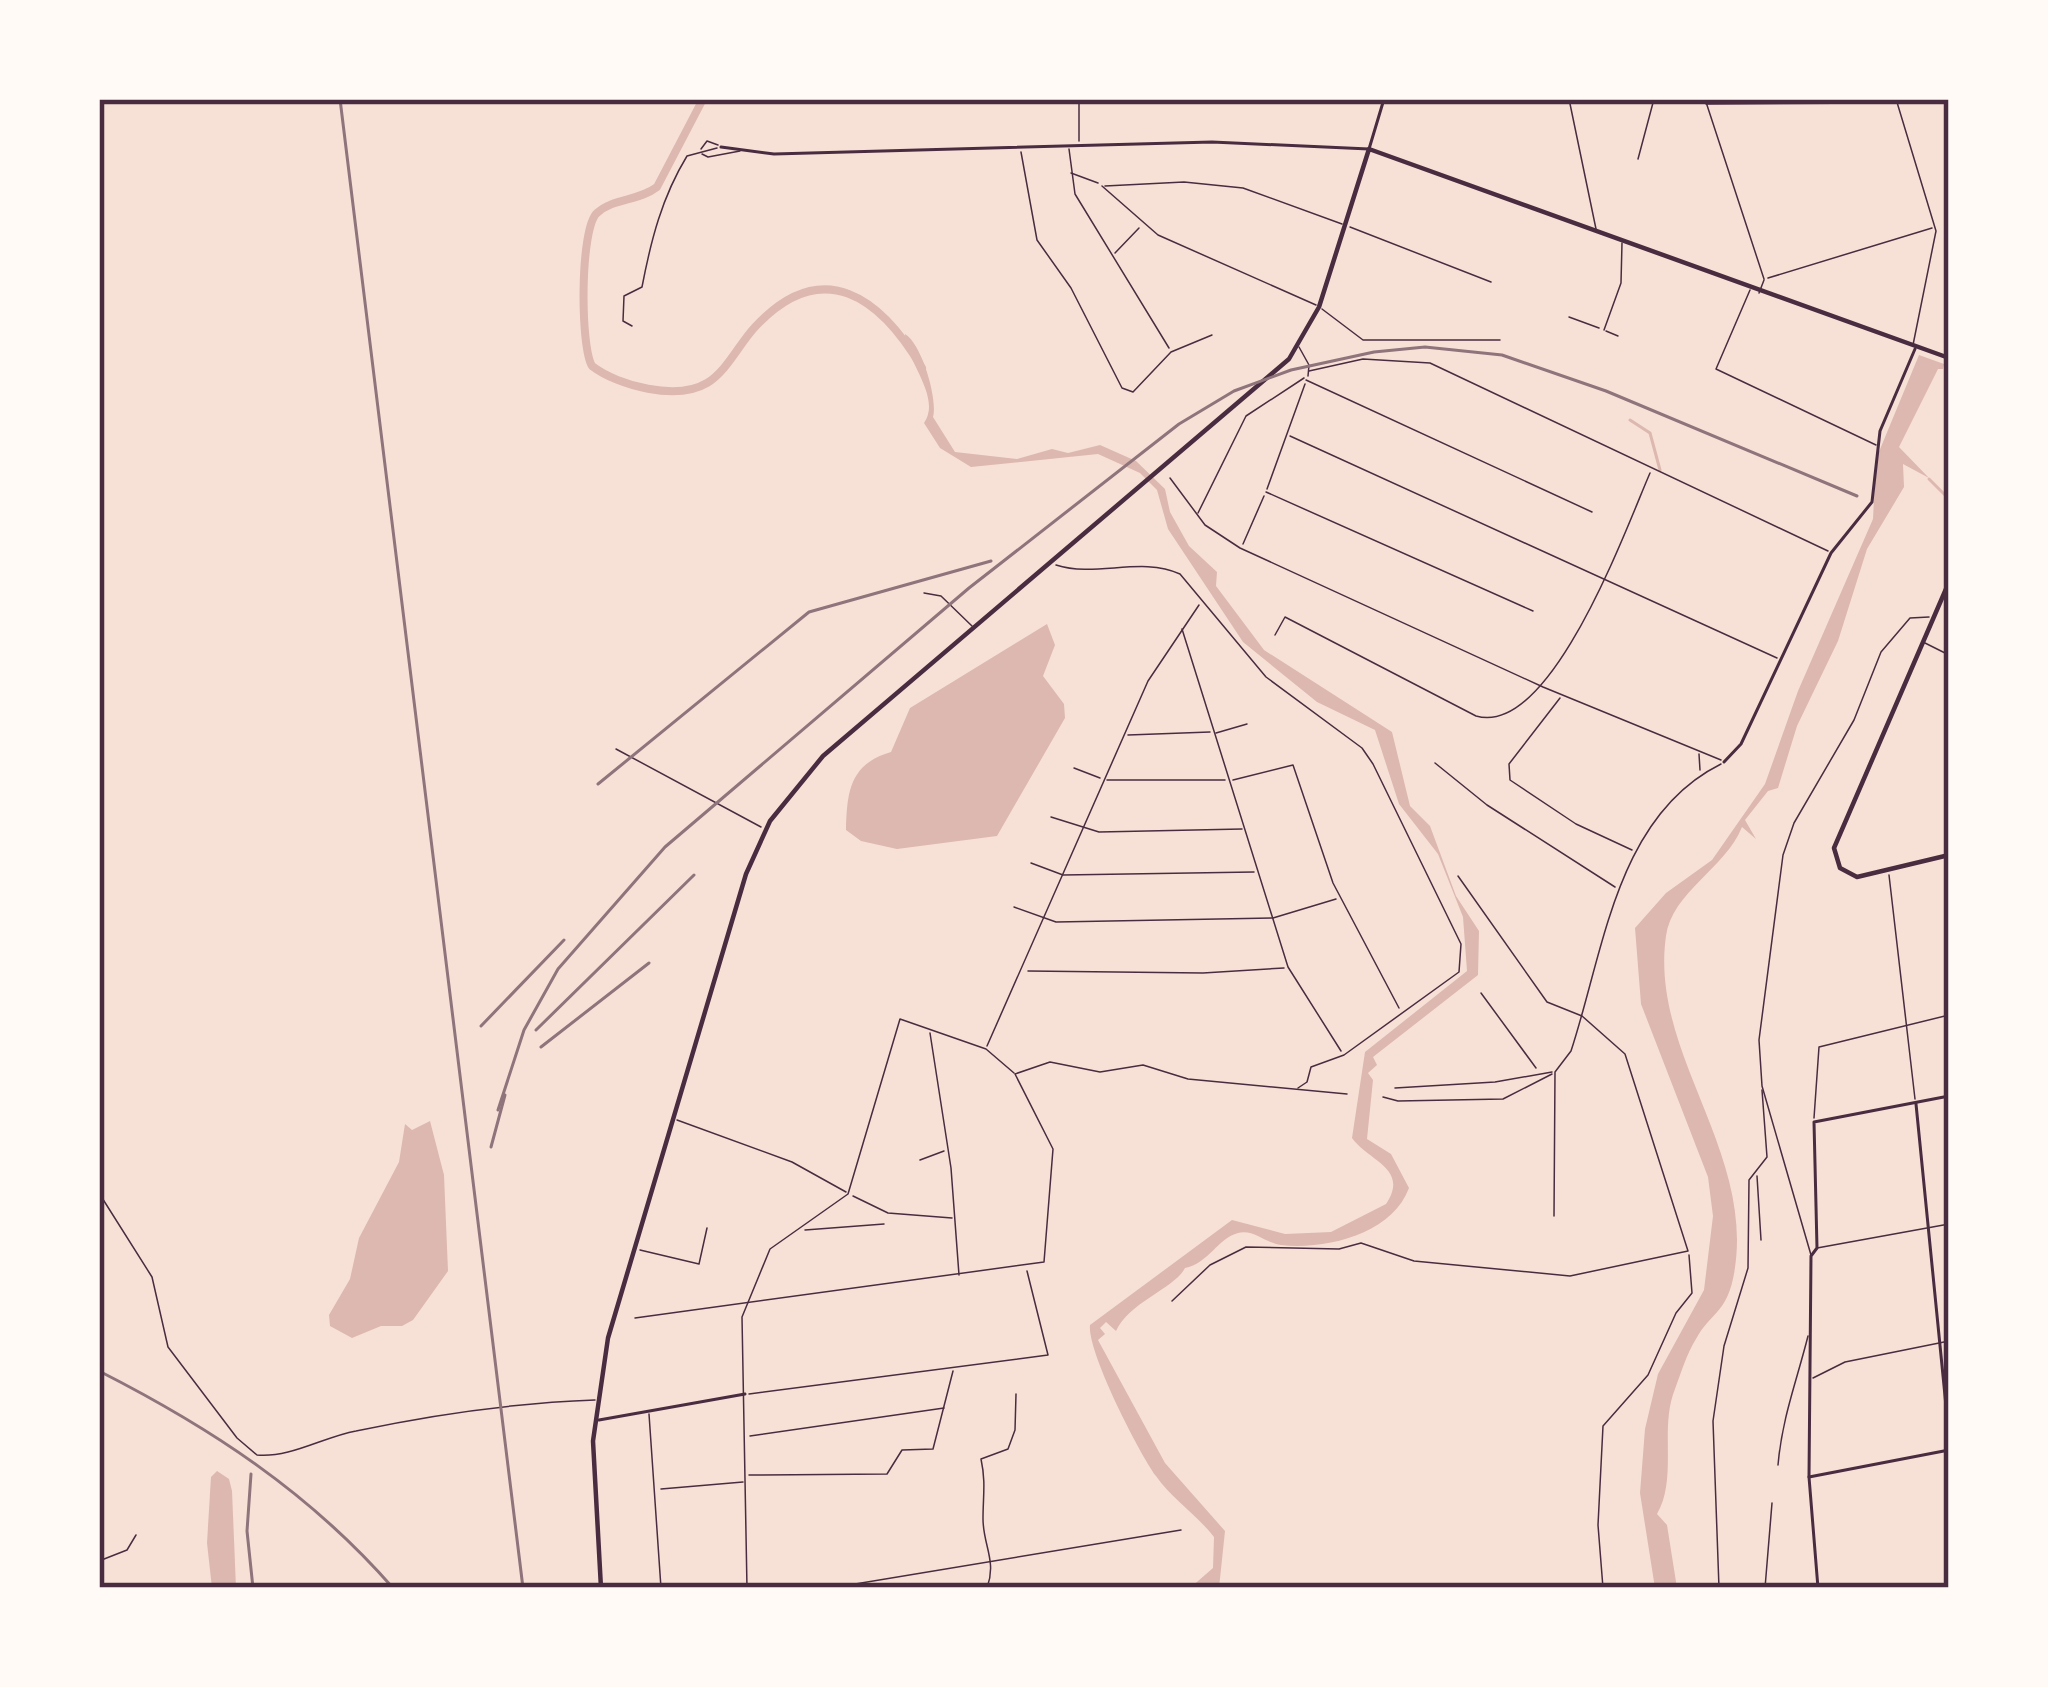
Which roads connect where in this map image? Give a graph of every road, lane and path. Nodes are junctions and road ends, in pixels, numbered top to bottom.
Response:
1 (1079, 99) edge
2 (1384, 99) edge
3 (1569, 99) edge
4 (1654, 99) edge
5 (1754, 100) edge
6 (1706, 101) edge
7 (1897, 101) edge
8 (1069, 145) junction
9 (1079, 145) junction
10 (1021, 146) junction
11 (721, 147) junction
12 (1369, 149) junction
13 (701, 150) junction
14 (741, 151) junction
15 (1638, 159) dead end
16 (1071, 173) junction
17 (1102, 185) junction
18 (1140, 224) junction
19 (1345, 225) junction
20 (1935, 227) junction
21 (1594, 232) junction
22 (1622, 243) junction
23 (1112, 255) junction
24 (1764, 279) junction
25 (1491, 283) dead end
26 (1750, 290) junction
27 (1759, 293) junction
28 (1319, 307) junction
29 (1569, 316) dead end
30 (632, 326) dead end
31 (1604, 330) junction
32 (1213, 334) dead end
33 (1618, 335) dead end
34 (1500, 340) dead end
35 (1299, 347) junction
36 (1917, 347) junction
37 (1172, 352) junction
38 (1949, 358) edge
39 (1308, 376) junction
40 (1290, 436) junction
41 (1876, 446) junction
42 (1652, 470) junction
43 (1170, 478) dead end
44 (1266, 492) junction
45 (1592, 512) dead end
46 (1197, 514) junction
47 (1241, 548) junction
48 (1831, 553) junction
49 (1053, 563) junction
50 (1603, 579) junction
51 (1949, 582) edge
52 (924, 593) dead end
53 (1201, 602) junction
54 (1532, 610) dead end
55 (1932, 619) junction
56 (1181, 628) junction
57 (975, 629) junction
58 (1275, 635) dead end
59 (1922, 642) junction
60 (1949, 655) edge
61 (1780, 660) junction
62 (1544, 687) junction
63 (1562, 695) junction
64 (1247, 724) dead end
65 (1214, 731) junction
66 (1124, 735) junction
67 (616, 749) dead end
68 (1698, 750) junction
69 (1724, 762) junction
70 (1435, 763) dead end
71 (1074, 769) dead end
72 (1699, 774) junction
73 (1104, 780) junction
74 (1229, 780) junction
75 (1051, 817) dead end
76 (765, 829) junction
77 (1244, 829) junction
78 (1082, 830) junction
79 (1636, 852) junction
80 (1949, 855) edge
81 (1031, 863) dead end
82 (1888, 870) junction
83 (1257, 872) junction
84 (1064, 874) junction
85 (1458, 876) dead end
86 (1618, 890) junction
87 (1340, 898) junction
88 (1014, 908) dead end
89 (1273, 918) junction
90 (1046, 921) junction
91 (1288, 967) junction
92 (1024, 970) junction
93 (1480, 992) dead end
94 (1400, 1010) junction
95 (1949, 1015) edge
96 (1582, 1016) junction
97 (1904, 1025) junction
98 (930, 1029) junction
99 (986, 1049) junction
100 (1343, 1054) junction
101 (1538, 1071) junction
102 (1556, 1072) junction
103 (1015, 1074) junction
104 (1762, 1086) junction
105 (1297, 1088) junction
106 (1395, 1088) dead end
107 (1347, 1094) dead end
108 (1949, 1096) edge
109 (1383, 1097) dead end
110 (1916, 1103) junction
111 (672, 1119) junction
112 (1814, 1122) junction
113 (947, 1150) junction
114 (920, 1160) dead end
115 (1756, 1172) junction
116 (99, 1193) edge
117 (848, 1193) junction
118 (1554, 1216) dead end
119 (952, 1218) junction
120 (884, 1224) dead end
121 (1949, 1224) edge
122 (707, 1228) dead end
123 (1927, 1228) junction
124 (802, 1231) junction
125 (1761, 1240) dead end
126 (1817, 1248) junction
127 (634, 1249) junction
128 (1688, 1251) junction
129 (1811, 1256) junction
130 (1026, 1268) junction
131 (959, 1276) junction
132 (753, 1299) junction
133 (1172, 1301) dead end
134 (634, 1318) dead end
135 (1813, 1327) junction
136 (1949, 1341) edge
137 (1939, 1342) junction
138 (953, 1367) junction
139 (1813, 1378) junction
140 (745, 1394) junction
141 (1016, 1394) dead end
142 (596, 1400) junction
143 (945, 1408) junction
144 (649, 1414) junction
145 (594, 1420) junction
146 (746, 1436) junction
147 (1949, 1436) edge
148 (1949, 1450) edge
149 (1778, 1465) dead end
150 (746, 1474) junction
151 (1809, 1477) junction
152 (746, 1482) junction
153 (657, 1489) junction
154 (1772, 1503) dead end
155 (1181, 1530) dead end
156 (136, 1535) dead end
157 (992, 1561) junction
158 (99, 1562) edge
159 (601, 1588) edge
160 (661, 1588) edge
161 (747, 1588) edge
162 (832, 1588) edge
163 (987, 1588) edge
164 (1603, 1588) edge
165 (1719, 1588) edge
166 (1765, 1588) edge
167 (1819, 1588) edge

1 - 9 street
2 - 12 street
3 - 21 street
4 - 15 street
5 - 6 street
5 - 7 street
6 - 24 street
7 - 20 street
8 - 9 street
8 - 10 street
8 - 16 street
9 - 12 street
10 - 14 street
10 - 37 street
11 - 13 street
11 - 13 street
11 - 14 street
12 - 19 main road
12 - 21 main road
13 - 14 street
13 - 30 street
16 - 17 street
16 - 23 street
17 - 18 street
17 - 19 street
18 - 23 street
18 - 28 street
19 - 25 street
19 - 28 main road
20 - 24 street
20 - 36 street
21 - 22 main road
22 - 26 main road
22 - 31 street
23 - 37 street
24 - 27 street
26 - 27 main road
26 - 41 street
27 - 36 main road
28 - 34 street
28 - 35 main road
29 - 31 street
31 - 33 street
32 - 37 street
35 - 39 street
35 - 49 main road
36 - 38 main road
36 - 41 street
39 - 40 street
39 - 42 street
39 - 45 street
39 - 46 street
40 - 44 street
40 - 50 street
41 - 48 street
42 - 48 street
42 - 50 street
43 - 46 street
44 - 47 street
44 - 54 street
46 - 47 street
47 - 62 street
48 - 61 street
49 - 53 street
49 - 57 main road
50 - 61 street
50 - 62 street
51 - 55 main road
52 - 57 street
53 - 56 street
53 - 94 street
55 - 59 main road
55 - 104 street
56 - 65 street
56 - 66 street
57 - 76 main road
58 - 62 street
59 - 60 street
59 - 82 main road
61 - 69 street
62 - 63 street
63 - 68 street
63 - 79 street
64 - 65 street
65 - 66 street
65 - 74 street
66 - 73 street
67 - 76 street
68 - 69 street
68 - 72 street
69 - 72 street
70 - 86 street
71 - 73 street
72 - 79 street
73 - 74 street
73 - 78 street
74 - 77 street
74 - 87 street
75 - 78 street
76 - 111 main road
77 - 78 street
77 - 83 street
78 - 84 street
79 - 86 street
80 - 82 main road
81 - 84 street
82 - 97 street
83 - 84 street
83 - 89 street
84 - 90 street
85 - 96 street
86 - 96 street
87 - 89 street
87 - 94 street
88 - 90 street
89 - 90 street
89 - 91 street
90 - 92 street
91 - 92 street
91 - 100 street
92 - 99 street
93 - 101 street
94 - 100 street
95 - 97 street
96 - 102 street
96 - 128 street
97 - 110 street
97 - 112 street
98 - 99 street
98 - 113 street
98 - 117 street
99 - 103 street
100 - 105 street
101 - 102 street
101 - 106 street
102 - 109 street
102 - 118 street
103 - 105 street
103 - 130 street
104 - 115 street
104 - 129 street
105 - 107 street
108 - 110 street
110 - 112 street
110 - 123 street
111 - 117 street
111 - 127 main road
112 - 126 street
113 - 114 street
113 - 119 street
115 - 125 street
115 - 165 street
116 - 142 street
117 - 119 street
117 - 124 street
119 - 131 street
120 - 124 street
121 - 123 street
122 - 127 street
123 - 126 street
123 - 137 street
124 - 132 street
126 - 129 street
127 - 142 main road
128 - 133 street
128 - 164 street
129 - 135 street
130 - 131 street
130 - 138 street
131 - 132 street
132 - 134 street
132 - 140 street
135 - 139 street
135 - 149 street
136 - 137 street
137 - 139 street
137 - 147 street
138 - 140 street
138 - 143 street
139 - 151 street
140 - 144 street
140 - 146 street
141 - 157 street
142 - 145 main road
143 - 146 street
143 - 150 street
144 - 145 street
144 - 153 street
145 - 159 main road
146 - 150 street
148 - 151 street
150 - 152 street
151 - 167 street
152 - 153 street
152 - 161 street
153 - 160 street
154 - 166 street
155 - 157 street
156 - 158 street
157 - 162 street
157 - 163 street

